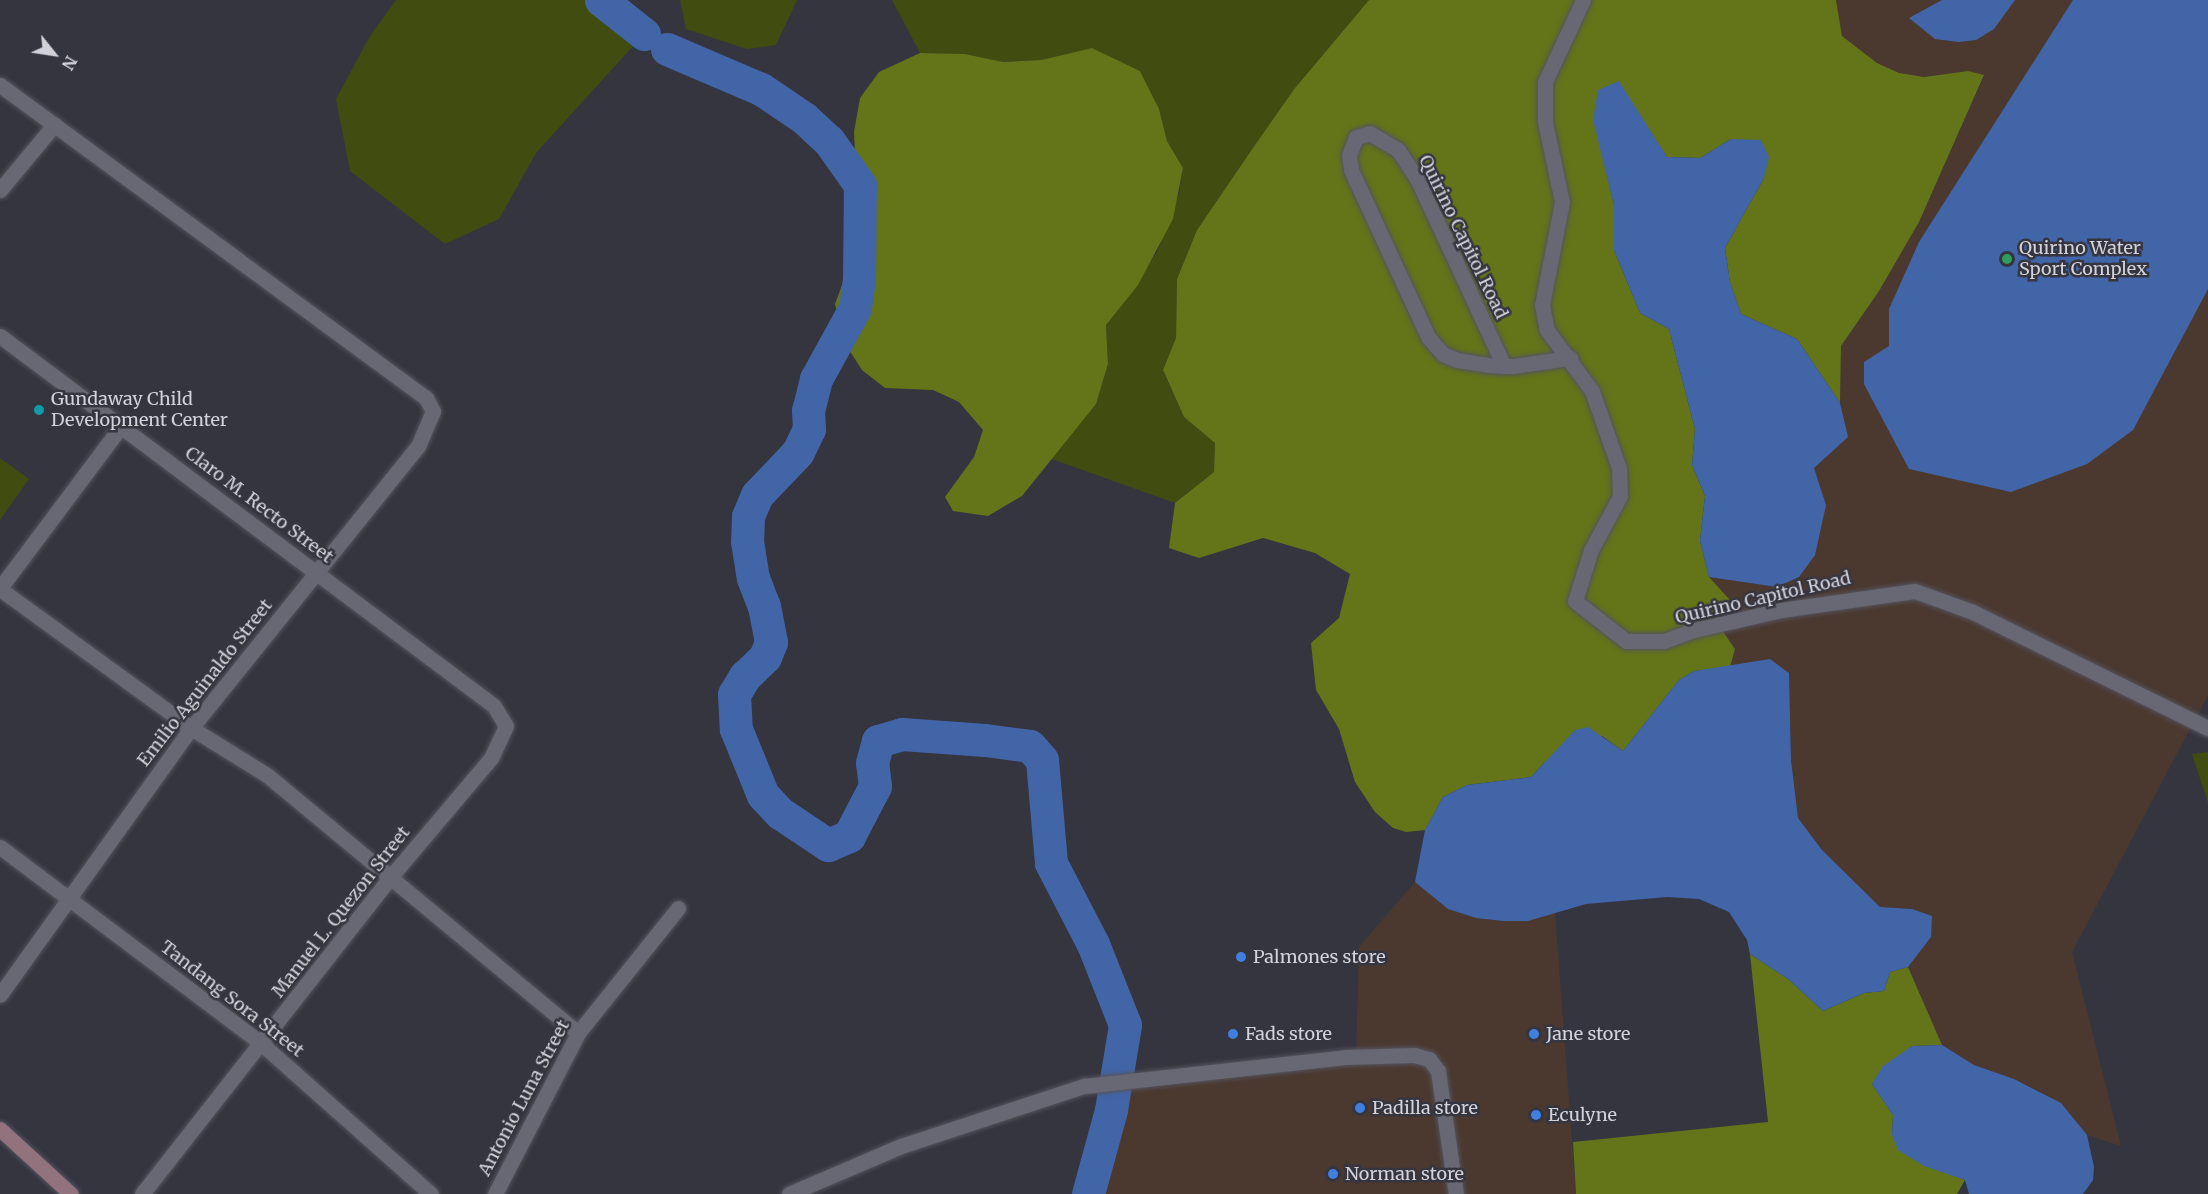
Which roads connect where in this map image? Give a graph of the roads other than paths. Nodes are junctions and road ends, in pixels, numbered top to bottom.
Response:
1 (1583, 0) edge
2 (0, 85) edge
3 (54, 125) junction
4 (0, 190) edge
5 (0, 336) edge
6 (1570, 358) junction
7 (1504, 366) junction
8 (121, 426) junction
9 (316, 573) junction
10 (0, 588) edge
11 (494, 706) joint
12 (191, 728) junction
13 (2208, 728) edge
14 (0, 847) edge
15 (392, 875) junction
16 (70, 898) junction
17 (678, 908) dead end
18 (0, 995) edge
19 (578, 1033) junction
20 (262, 1044) junction
21 (0, 1129) edge
22 (71, 1194) edge
23 (142, 1194) edge
24 (431, 1194) edge
25 (495, 1194) edge
26 (789, 1194) edge
27 (1456, 1194) edge

1 - 6 street, Quirino Capitol Road
2 - 3 street
3 - 4 street
3 - 9 street, Emilio Aguinaldo Street
5 - 8 street, Claro M. Recto Street
6 - 7 street, Quirino Capitol Road
6 - 13 street, Quirino Capitol Road
7 - 7 street, Quirino Capitol Road
8 - 9 street, Claro M. Recto Street
8 - 10 street
9 - 11 street, Claro M. Recto Street
9 - 12 street, Emilio Aguinaldo Street
10 - 12 street
11 - 15 street, Manuel L. Quezon Street
12 - 15 street
12 - 16 street, Emilio Aguinaldo Street
14 - 16 street, Tandang Sora Street
15 - 19 street
15 - 20 street, Manuel L. Quezon Street
16 - 18 street, Emilio Aguinaldo Street
16 - 20 street, Tandang Sora Street
17 - 19 street, Antonio Luna Street
19 - 25 street, Antonio Luna Street
20 - 23 street, Manuel L. Quezon Street
20 - 24 street, Tandang Sora Street
21 - 22 main road
26 - 27 street

